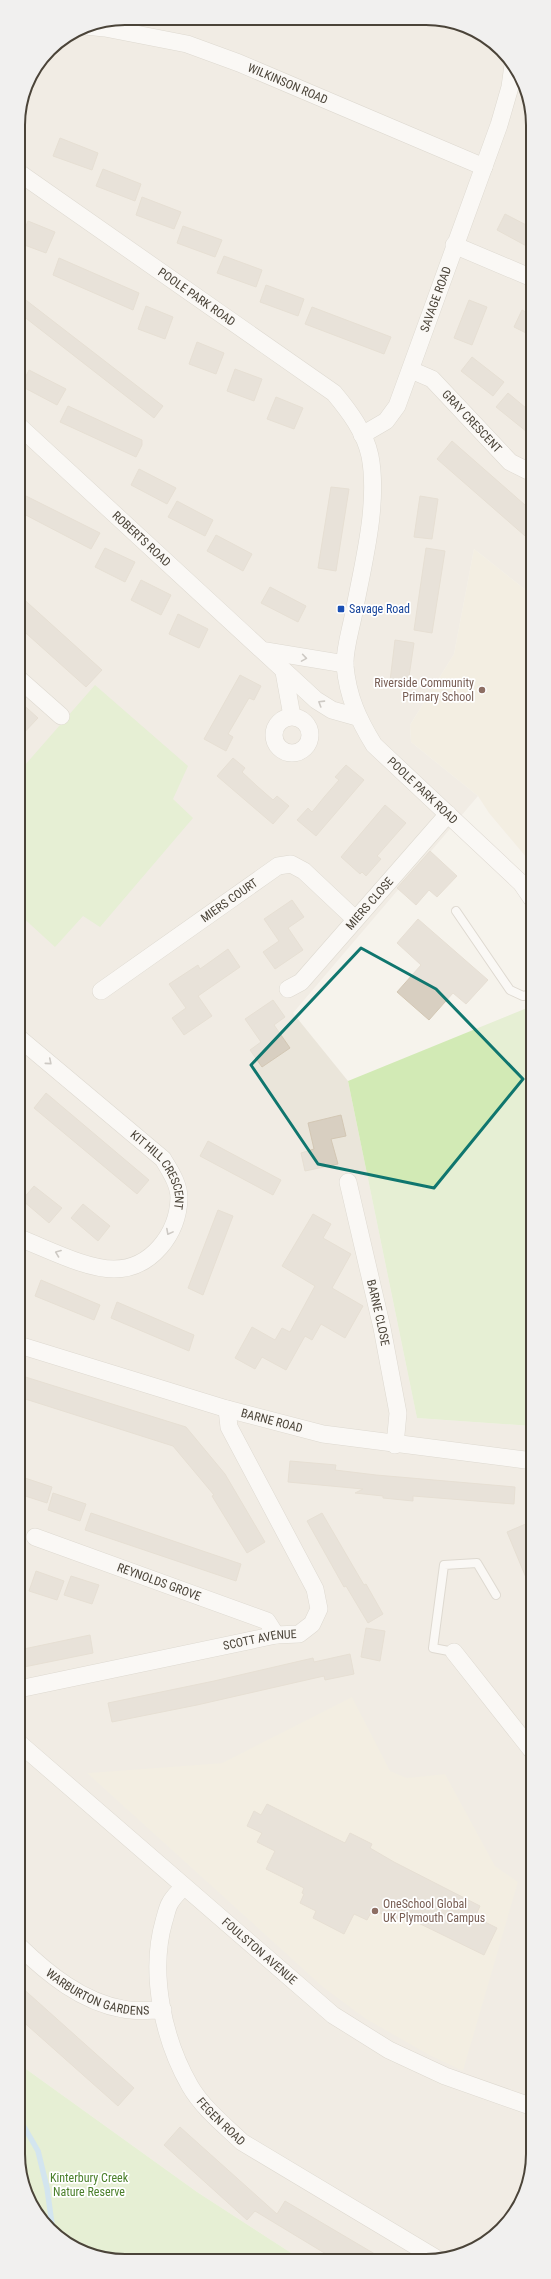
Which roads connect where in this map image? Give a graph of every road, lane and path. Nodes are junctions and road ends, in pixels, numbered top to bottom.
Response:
1 (103, 28) edge
2 (512, 74) edge
3 (484, 167) junction
4 (25, 177) edge
5 (454, 245) junction
6 (526, 275) edge
7 (411, 370) junction
8 (25, 432) edge
9 (362, 435) junction
10 (526, 470) edge
11 (266, 651) junction
12 (345, 664) junction
13 (284, 672) junction
14 (25, 684) edge
15 (61, 716) dead end
16 (292, 716) dead end
17 (357, 717) junction
18 (448, 814) junction
19 (526, 890) edge
20 (456, 911) dead end
21 (355, 919) junction
22 (288, 989) dead end
23 (101, 991) dead end
24 (526, 995) edge
25 (25, 1044) edge
26 (348, 1182) dead end
27 (25, 1240) edge
28 (25, 1347) edge
29 (227, 1409) junction
30 (395, 1445) junction
31 (526, 1460) edge
32 (35, 1537) dead end
33 (496, 1595) dead end
34 (276, 1635) junction
35 (454, 1652) joint
36 (25, 1688) edge
37 (526, 1743) edge
38 (25, 1747) edge
39 (183, 1887) junction
40 (25, 1951) edge
41 (163, 2010) junction
42 (526, 2105) edge
43 (428, 2254) edge

1 - 3 street, WILKINSON ROAD
2 - 3 street, SAVAGE ROAD
3 - 5 street, SAVAGE ROAD
4 - 9 street, POOLE PARK ROAD
5 - 6 street
5 - 7 street, SAVAGE ROAD
7 - 9 street, SAVAGE ROAD
7 - 10 street, GRAY CRESCENT
8 - 11 street, ROBERTS ROAD
9 - 12 street
11 -> 12 street
11 - 13 street, ROBERTS ROAD
12 - 17 street, POOLE PARK ROAD
13 - 16 street
17 -> 13 street, ROBERTS ROAD
14 - 15 street
17 - 18 street, POOLE PARK ROAD
18 - 19 street, POOLE PARK ROAD
18 - 21 street, MIERS CLOSE
20 - 24 lane
21 - 22 street, MIERS CLOSE
21 - 23 street, MIERS COURT
25 -> 27 street, KIT HILL CRESCENT
26 - 30 street, BARNE CLOSE
28 - 29 street, BARNE ROAD
29 - 30 street, BARNE ROAD
29 - 34 street, SCOTT AVENUE
30 - 31 street, BARNE ROAD
32 - 34 street, REYNOLDS GROVE
33 - 35 lane
34 - 36 street, SCOTT AVENUE
35 - 37 street
38 - 39 street, FOULSTON AVENUE
39 - 41 street, FEGEN ROAD
39 - 42 street, FOULSTON AVENUE
40 - 41 street, WARBURTON GARDENS
41 - 43 street, FEGEN ROAD

